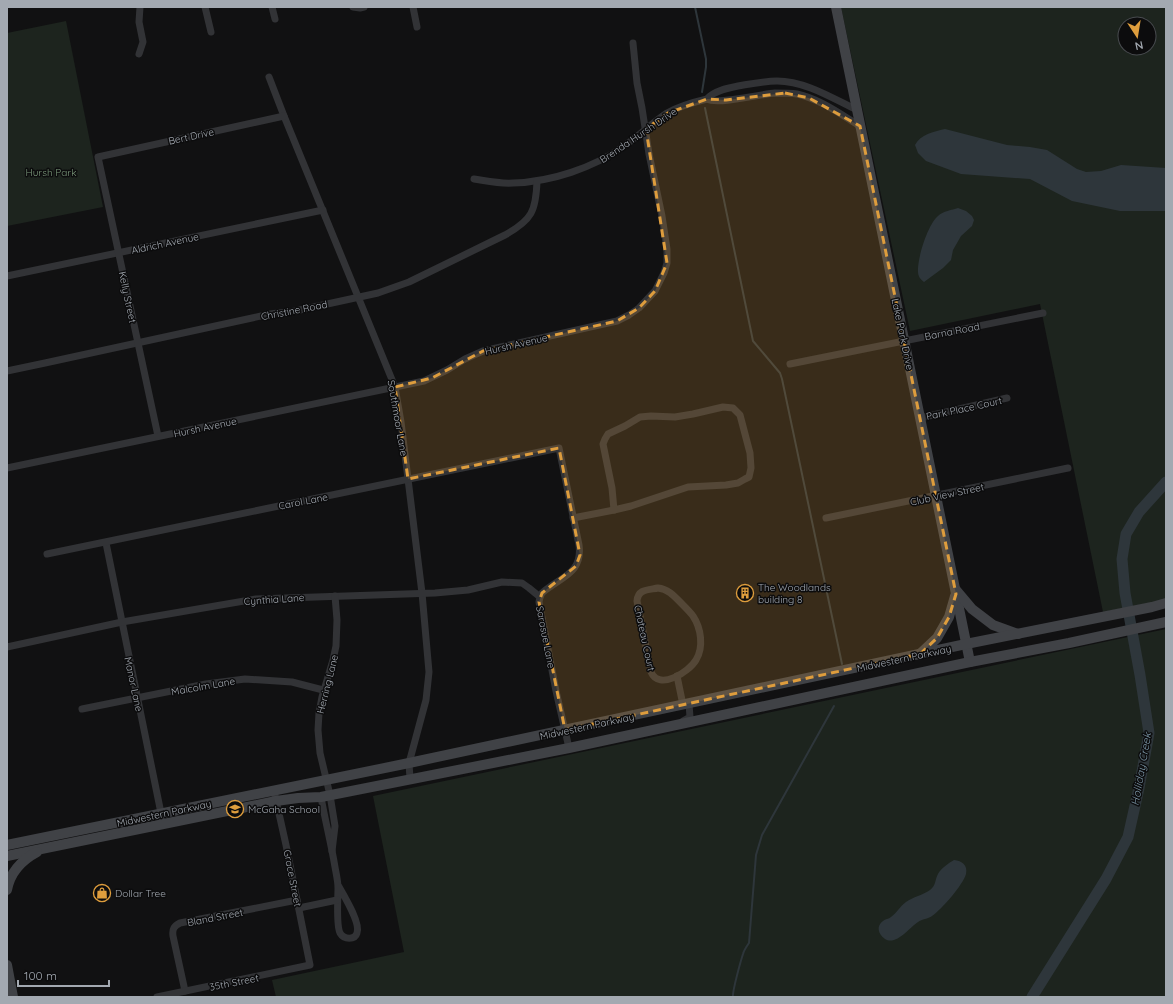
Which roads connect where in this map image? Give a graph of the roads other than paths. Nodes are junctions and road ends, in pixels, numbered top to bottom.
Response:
1 (140, 7) edge
2 (205, 7) edge
3 (272, 7) edge
4 (353, 7) edge
5 (364, 7) edge
6 (413, 7) edge
7 (836, 7) edge
8 (275, 19) dead end
9 (417, 27) dead end
10 (211, 32) dead end
11 (633, 43) dead end
12 (139, 54) dead end
13 (269, 77) dead end
14 (707, 99) junction
15 (857, 110) junction
16 (284, 116) junction
17 (860, 126) junction
18 (646, 129) junction
19 (98, 157) joint
20 (474, 179) dead end
21 (537, 181) junction
22 (323, 210) junction
23 (118, 252) junction
24 (7, 276) edge
25 (358, 297) junction
26 (1043, 312) dead end
27 (904, 340) junction
28 (138, 343) junction
29 (790, 364) dead end
30 (7, 371) edge
31 (395, 387) junction
32 (1007, 398) dead end
33 (920, 418) junction
34 (158, 436) junction
35 (559, 448) joint
36 (7, 468) edge
37 (1068, 468) dead end
38 (408, 479) junction
39 (936, 496) junction
40 (614, 510) junction
41 (573, 518) junction
42 (826, 518) dead end
43 (106, 543) junction
44 (47, 554) dead end
45 (956, 592) junction
46 (422, 593) junction
47 (335, 596) junction
48 (540, 597) junction
49 (1166, 603) edge
50 (122, 622) junction
51 (1166, 622) edge
52 (1018, 634) junction
53 (966, 644) junction
54 (7, 647) edge
55 (920, 654) junction
56 (970, 662) junction
57 (677, 676) junction
58 (323, 690) junction
59 (137, 698) junction
60 (686, 704) junction
61 (82, 709) dead end
62 (565, 730) junction
63 (652, 730) junction
64 (569, 748) junction
65 (408, 763) junction
66 (410, 779) junction
67 (326, 780) junction
68 (275, 796) junction
69 (326, 796) junction
70 (161, 814) junction
71 (163, 824) junction
72 (7, 845) edge
73 (44, 849) junction
74 (7, 856) edge
75 (338, 885) junction
76 (7, 890) edge
77 (297, 900) junction
78 (337, 900) junction
79 (299, 908) junction
80 (7, 965) edge
81 (310, 965) joint
82 (185, 991) junction
83 (13, 997) edge
84 (157, 997) edge

1 - 12 street
2 - 10 street
3 - 8 street
4 - 5 street
6 - 9 street
7 - 15 main road, Lake Park Drive
11 - 18 street, Hursh Avenue
13 - 16 street, Southmoor Lane
14 - 15 street, Brenda Hursh Drive
14 - 17 street, Brenda Hursh Drive
14 - 18 street, Brenda Hursh Drive
15 - 17 main road, Lake Park Drive
16 - 19 street, Bert Drive
16 - 22 street, Southmoor Lane
17 - 27 main road, Lake Park Drive
18 - 21 street, Brenda Hursh Drive
18 - 31 street, Hursh Avenue
19 - 23 street, Kelly Street
20 - 21 street, Brenda Hursh Drive
21 - 25 street, Christine Road
22 - 23 street, Aldrich Avenue
22 - 25 street, Southmoor Lane
23 - 24 street, Aldrich Avenue
23 - 28 street, Kelly Street
25 - 28 street, Christine Road
25 - 31 street, Southmoor Lane
26 - 27 street, Barna Road
27 - 29 street, Barna Road
27 - 33 main road, Lake Park Drive
28 - 30 street, Christine Road
28 - 34 street, Kelly Street
31 - 34 street, Hursh Avenue
31 - 38 street, Southmoor Lane
32 - 33 street, Park Place Court
33 - 39 main road, Lake Park Drive
34 - 36 street, Hursh Avenue
35 - 38 street, Carol Lane
35 - 41 street, Sarasue Lane
37 - 39 street, Club View Street
38 - 43 street, Carol Lane
38 - 46 street, Southmoor Lane
39 - 42 street, Club View Street
39 - 45 main road, Lake Park Drive
40 - 40 street
40 - 41 street
41 - 48 street, Sarasue Lane
43 - 44 street, Carol Lane
43 - 50 street, Manor Lane
45 - 52 main road
45 - 53 main road, Lake Park Drive
45 - 55 main road
46 - 47 street, Cynthia Lane
46 - 48 street, Cynthia Lane
46 - 65 street, Southmoor Lane
47 - 50 street, Cynthia Lane
47 - 58 street, Herring Lane
48 - 62 street, Sarasue Lane
49 - 52 main road, Midwestern Parkway
50 - 54 street, Cynthia Lane
50 - 59 street, Manor Lane
51 - 56 main road, Midwestern Parkway
52 - 53 main road, Midwestern Parkway
53 - 55 main road, Midwestern Parkway
53 - 56 main road, Lake Park Drive
55 - 60 main road, Midwestern Parkway
56 - 63 main road, Midwestern Parkway
57 - 57 street, Chateau Court
57 - 60 street
58 - 59 street, Malcolm Lane
58 - 67 street, Herring Lane
59 - 61 street, Malcolm Lane
59 - 70 street, Manor Lane
60 - 62 main road, Midwestern Parkway
60 - 63 street
62 - 64 street, Sarasue Lane
62 - 65 main road, Midwestern Parkway
63 - 64 main road, Midwestern Parkway
64 - 66 main road, Midwestern Parkway
65 - 66 street, Southmoor Lane
65 - 67 main road, Midwestern Parkway
66 - 69 main road, Midwestern Parkway
67 - 68 main road, Midwestern Parkway
67 - 69 street, Herring Lane
68 - 69 main road, Midwestern Parkway
68 - 70 main road, Midwestern Parkway
68 - 71 main road, Midwestern Parkway
68 - 77 street, Grace Street
69 - 75 street, Herring Lane
70 - 71 street, Manor Lane
70 - 72 main road, Midwestern Parkway
71 - 73 main road, Midwestern Parkway
73 - 74 main road, Midwestern Parkway
73 - 76 main road
75 - 78 street
75 - 78 street
77 - 79 street, Grace Street
77 - 82 street, Bland Street
78 - 79 street
79 - 81 street, Grace Street
80 - 83 main road
81 - 82 street, 35th Street
82 - 84 street, 35th Street

